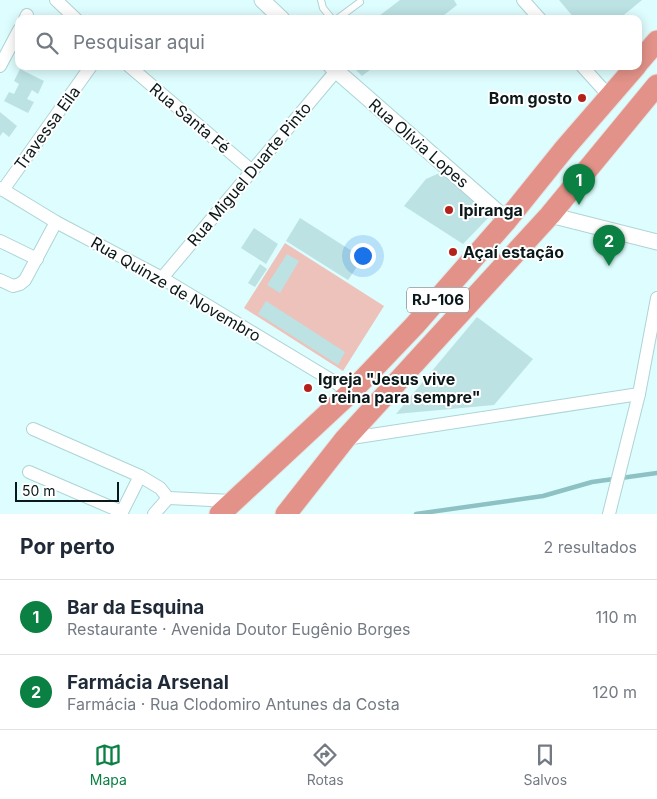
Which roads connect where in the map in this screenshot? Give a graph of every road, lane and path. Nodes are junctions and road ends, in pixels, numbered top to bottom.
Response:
1 (56, 0) edge
2 (262, 0) edge
3 (321, 0) edge
4 (523, 0) edge
5 (360, 2) dead end
6 (72, 15) edge
7 (278, 15) edge
8 (329, 15) edge
9 (342, 15) edge
10 (536, 15) edge
11 (15, 38) edge
12 (657, 41) edge
13 (642, 58) edge
14 (0, 66) edge
15 (88, 70) edge
16 (134, 70) edge
17 (332, 70) edge
18 (336, 70) edge
19 (586, 70) edge
20 (633, 70) edge
21 (657, 85) edge
22 (610, 97) junction
23 (251, 170) junction
24 (1, 189) edge
25 (550, 214) junction
26 (507, 220) junction
27 (56, 222) junction
28 (0, 241) edge
29 (657, 242) edge
30 (37, 259) junction
31 (162, 278) junction
32 (0, 280) edge
33 (657, 298) edge
34 (351, 392) junction
35 (639, 394) junction
36 (33, 429) dead end
37 (345, 439) junction
38 (29, 472) dead end
39 (140, 476) junction
40 (168, 498) junction
41 (226, 508) edge
42 (121, 513) edge
43 (154, 514) edge
44 (286, 514) edge
45 (609, 514) edge

1 - 6 street
2 - 7 street
3 - 8 lane
4 - 10 street
5 - 9 lane
11 - 14 street
12 - 13 highway
15 - 24 street, Travessa Eila
16 - 23 street, Rua Santa Fé
17 - 23 street, Rua Miguel Duarte Pinto
18 - 26 street, Rua Olívia Lopes
19 - 22 street
20 - 22 highway, RJ-106
21 - 25 highway, RJ-106
22 - 26 highway, RJ-106
23 - 31 street, Rua Miguel Duarte Pinto
24 - 27 street, Rua Quinze de Novembro
25 - 29 street
25 - 37 highway, RJ-106
26 - 34 highway, RJ-106
27 - 30 street
27 - 31 street, Rua Quinze de Novembro
28 - 30 street
30 - 32 street
31 - 34 street, Rua Quinze de Novembro
33 - 35 street
34 - 41 highway, RJ-106
35 - 37 street
35 - 45 street
36 - 39 street
37 - 44 highway, RJ-106
38 - 42 street
39 - 40 street
39 - 42 street
40 - 41 street
40 - 43 street

